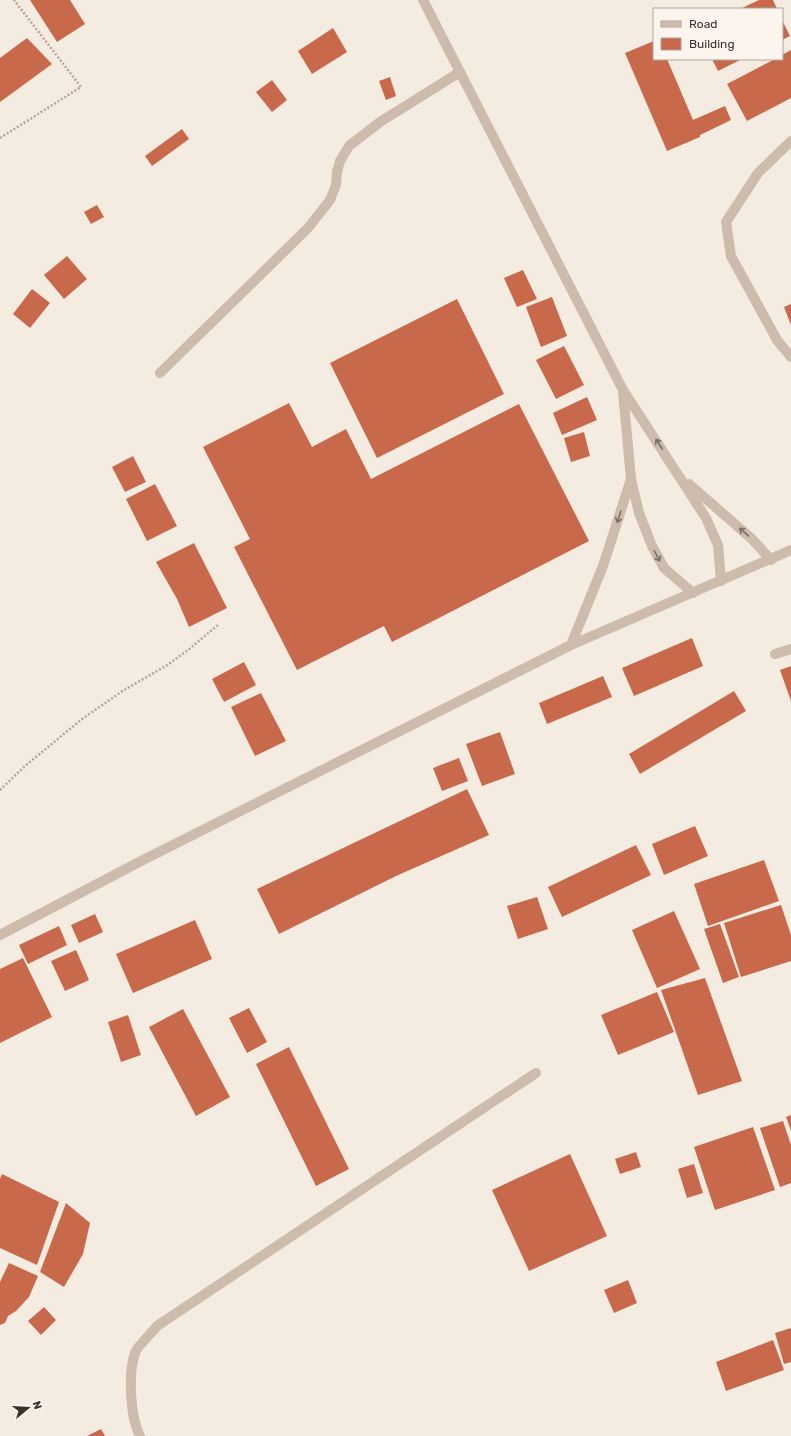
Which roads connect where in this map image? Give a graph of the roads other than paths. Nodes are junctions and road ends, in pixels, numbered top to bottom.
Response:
1 (423, 0) edge
2 (460, 72) junction
3 (791, 140) edge
4 (791, 356) edge
5 (160, 373) dead end
6 (623, 390) junction
7 (680, 477) junction
8 (631, 479) junction
9 (791, 550) edge
10 (771, 560) junction
11 (721, 581) junction
12 (693, 593) junction
13 (571, 645) junction
14 (791, 649) edge
15 (775, 654) dead end
16 (0, 935) edge
17 (536, 1073) dead end
18 (140, 1436) edge

1 - 2 street
2 - 5 street
2 - 6 street
3 - 4 street
7 -> 6 street
6 - 8 street
10 -> 7 street
7 - 11 street
8 -> 12 street
8 -> 13 street
9 - 10 street
10 - 11 street
11 - 12 street
12 - 13 street
13 - 16 street
14 - 15 street
17 - 18 street

